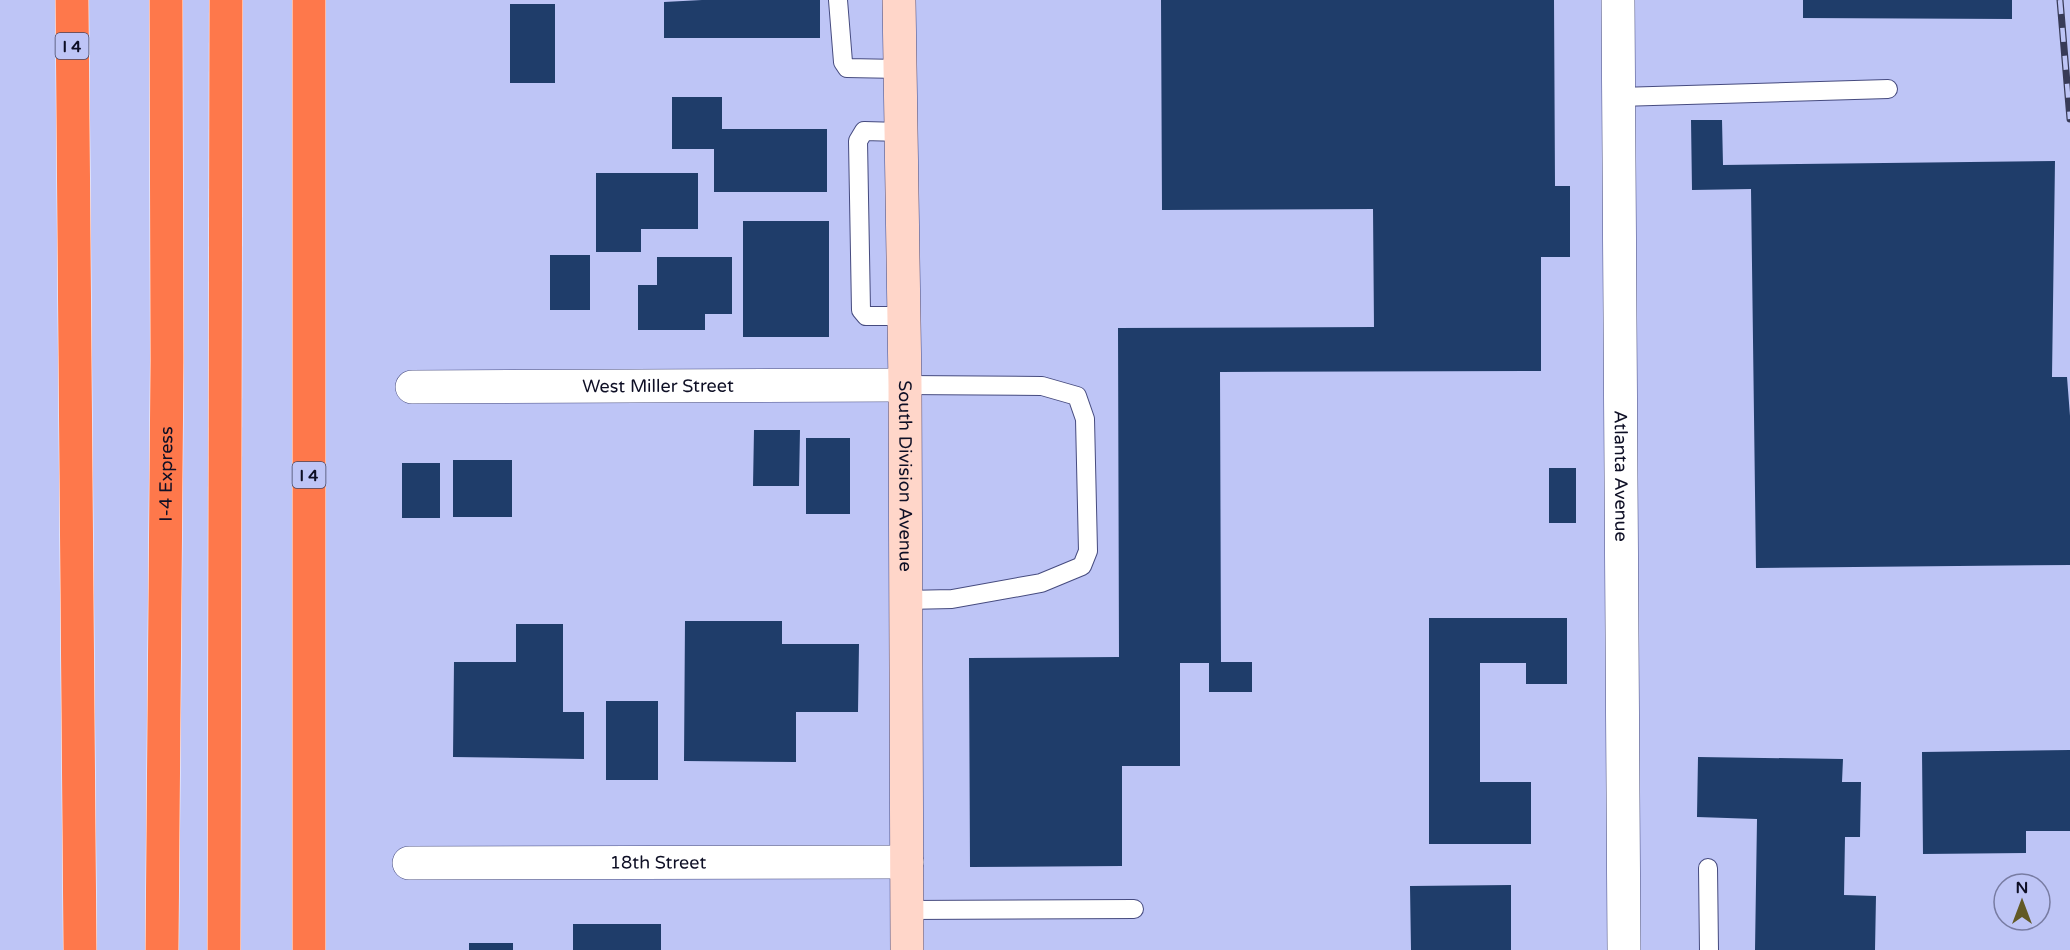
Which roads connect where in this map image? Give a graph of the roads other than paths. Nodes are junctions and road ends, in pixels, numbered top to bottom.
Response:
1 (67, 0) edge
2 (72, 0) edge
3 (166, 0) edge
4 (226, 0) edge
5 (309, 0) edge
6 (838, 0) edge
7 (899, 0) edge
8 (1618, 0) edge
9 (900, 69) junction
10 (1888, 89) dead end
11 (72, 92) junction
12 (1619, 97) junction
13 (901, 132) junction
14 (904, 316) junction
15 (905, 385) junction
16 (412, 387) dead end
17 (906, 600) junction
18 (907, 862) junction
19 (409, 863) dead end
20 (1708, 867) dead end
21 (1134, 909) dead end
22 (907, 910) junction
23 (80, 950) edge
24 (162, 950) edge
25 (224, 950) edge
26 (309, 950) edge
27 (907, 950) edge
28 (1624, 950) edge
29 (1708, 950) edge

1 - 11 highway
2 - 11 highway, I 4
3 - 24 highway, I-4 Express
4 - 25 highway
5 - 26 highway, I 4
6 - 9 lane
7 - 9 street, South Division Avenue
8 - 12 street, Atlanta Avenue
9 - 13 street, South Division Avenue
10 - 12 lane
11 - 23 highway, I 4
12 - 28 street, Atlanta Avenue
13 - 14 street, South Division Avenue
13 - 14 lane
14 - 15 street, South Division Avenue
15 - 16 street, West Miller Street
15 - 17 street, South Division Avenue
15 - 17 lane
17 - 18 street, South Division Avenue
18 - 19 street, 18th Street
18 - 22 street, South Division Avenue
20 - 29 lane
21 - 22 lane
22 - 27 street, South Division Avenue

